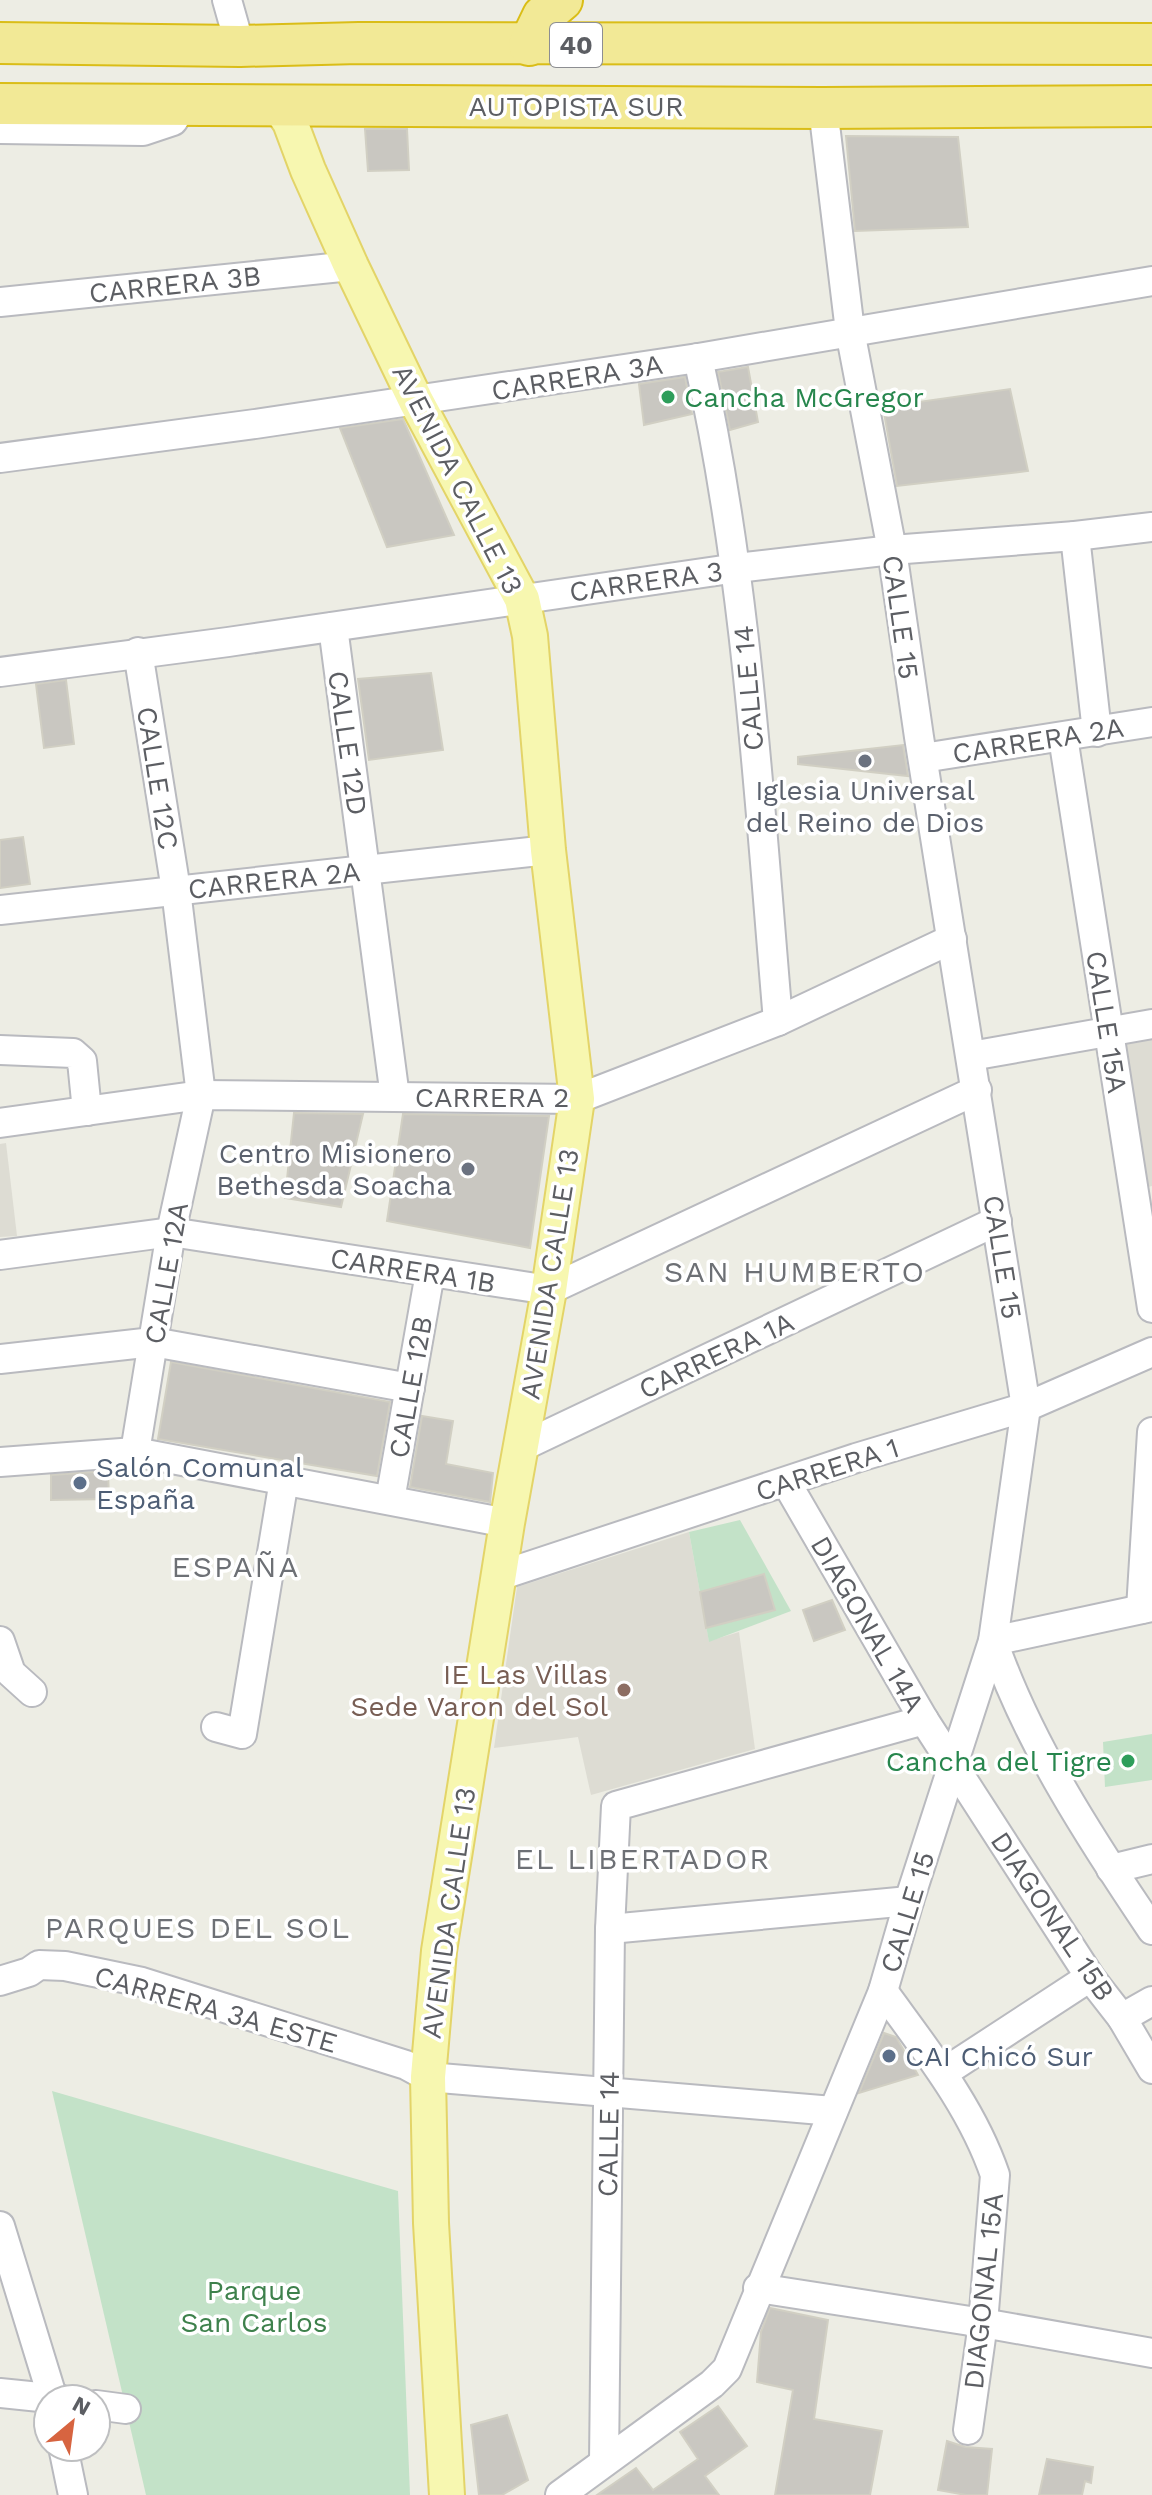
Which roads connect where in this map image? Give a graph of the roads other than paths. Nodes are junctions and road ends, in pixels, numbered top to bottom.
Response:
1 (227, 0) edge
2 (562, 0) edge
3 (0, 43) edge
4 (1152, 44) edge
5 (529, 45) junction
6 (240, 46) junction
7 (0, 104) edge
8 (184, 104) junction
9 (278, 105) junction
10 (1152, 106) edge
11 (823, 108) junction
12 (0, 129) edge
13 (351, 266) junction
14 (1152, 281) edge
15 (0, 302) edge
16 (850, 331) junction
17 (698, 358) junction
18 (416, 401) junction
19 (0, 458) edge
20 (1152, 527) edge
21 (1075, 536) junction
22 (892, 550) junction
23 (737, 568) junction
24 (522, 599) junction
25 (333, 627) junction
26 (138, 652) junction
27 (0, 672) edge
28 (1152, 722) edge
29 (1097, 732) junction
30 (1063, 737) junction
31 (923, 758) junction
32 (548, 850) junction
33 (365, 870) junction
34 (176, 890) junction
35 (0, 910) edge
36 (952, 939) junction
37 (778, 1021) junction
38 (1152, 1024) edge
39 (1109, 1030) junction
40 (0, 1050) edge
41 (971, 1056) junction
42 (977, 1090) junction
43 (201, 1095) junction
44 (395, 1097) junction
45 (577, 1099) junction
46 (87, 1111) junction
47 (0, 1123) edge
48 (997, 1221) junction
49 (171, 1232) junction
50 (0, 1255) edge
51 (430, 1273) junction
52 (549, 1290) junction
53 (1152, 1308) edge
54 (153, 1342) junction
55 (1152, 1352) edge
56 (0, 1359) edge
57 (410, 1388) junction
58 (1026, 1407) junction
59 (1152, 1432) edge
60 (521, 1447) junction
61 (135, 1452) junction
62 (0, 1462) edge
63 (284, 1480) junction
64 (786, 1482) junction
65 (390, 1500) junction
66 (507, 1523) junction
67 (499, 1576) junction
68 (1147, 1608) edge
69 (0, 1641) edge
70 (993, 1641) junction
71 (32, 1692) dead end
72 (924, 1720) junction
73 (216, 1727) dead end
74 (952, 1764) junction
75 (1152, 1859) edge
76 (1111, 1869) junction
77 (909, 1901) junction
78 (610, 1929) junction
79 (1152, 1930) edge
80 (1090, 1977) junction
81 (2, 1982) edge
82 (883, 1991) junction
83 (1152, 2001) edge
84 (1122, 2018) junction
85 (1152, 2069) edge
86 (943, 2073) junction
87 (428, 2077) junction
88 (609, 2092) junction
89 (833, 2111) junction
90 (0, 2226) edge
91 (758, 2288) junction
92 (983, 2323) junction
93 (1152, 2353) edge
94 (50, 2383) edge
95 (0, 2393) edge
96 (32, 2396) edge
97 (112, 2407) edge
98 (126, 2409) dead end
99 (968, 2430) dead end
100 (604, 2462) junction
101 (66, 2463) edge
102 (73, 2495) edge
103 (447, 2495) edge
104 (560, 2495) edge

1 - 6 street
2 - 5 highway, 40
3 - 6 highway, 40
4 - 5 highway, 40
5 - 6 highway, 40
7 - 8 highway, AUTOPISTA SUR / 40
8 - 9 highway, AUTOPISTA SUR / 40
8 - 12 street
9 - 11 highway, AUTOPISTA SUR / 40
9 - 13 main road, AVENIDA CALLE 13
10 - 11 highway, AUTOPISTA SUR / 40
11 - 16 street, CALLE 15
13 - 15 street, CARRERA 3B
13 - 18 main road, AVENIDA CALLE 13
14 - 16 street, CARRERA 3A
16 - 17 street, CARRERA 3A
16 - 22 street, CALLE 15
17 - 18 street, CARRERA 3A
17 - 23 street, CALLE 14
18 - 19 street, CARRERA 3A
18 - 24 main road, AVENIDA CALLE 13
20 - 21 street, CARRERA 3
21 - 22 street, CARRERA 3
21 - 29 street
22 - 23 street, CARRERA 3
22 - 31 street, CALLE 15
23 - 24 street, CARRERA 3
23 - 37 street, CALLE 14
24 - 25 street, CARRERA 3
24 - 32 main road, AVENIDA CALLE 13
25 - 26 street, CARRERA 3
25 - 33 street, CALLE 12D
26 - 27 street, CARRERA 3
26 - 34 street, CALLE 12C
28 - 29 street, CARRERA 2A
29 - 30 street, CARRERA 2A
30 - 31 street, CARRERA 2A
30 - 39 street, CALLE 15A
31 - 36 street, CALLE 15
32 - 33 street, CARRERA 2A
32 - 45 main road, AVENIDA CALLE 13
33 - 34 street, CARRERA 2A
33 - 44 street, CALLE 12D
34 - 35 street, CARRERA 2A
34 - 43 street, CALLE 12C
36 - 37 street, CARRERA 2
36 - 41 street, CALLE 15
37 - 45 street, CARRERA 2
38 - 39 street
39 - 41 street
39 - 53 street, CALLE 15A
40 - 46 street
41 - 42 street, CALLE 15
42 - 48 street, CALLE 15
42 - 52 street
43 - 44 street, CARRERA 2
43 - 46 street, CARRERA 2
43 - 49 street, CALLE 12A
44 - 45 street, CARRERA 2
45 - 52 main road, AVENIDA CALLE 13
46 - 47 street, CARRERA 2
48 - 58 street, CALLE 15
48 - 60 street, CARRERA 1A
49 - 50 street, CARRERA 1B
49 - 51 street, CARRERA 1B
49 - 54 street, CALLE 12A
51 - 52 street, CARRERA 1B
51 - 57 street, CALLE 12B
52 - 60 main road, AVENIDA CALLE 13
54 - 56 street
54 - 57 street
54 - 61 street, CALLE 12A
55 - 58 street, CARRERA 1
57 - 65 street, CALLE 12B
58 - 64 street, CARRERA 1
58 - 70 street, CALLE 15
59 - 68 street
60 - 66 main road, AVENIDA CALLE 13
61 - 62 street
61 - 63 street
63 - 65 street
63 - 73 street
64 - 67 street, CARRERA 1
64 - 72 street, DIAGONAL 14A
65 - 66 street
66 - 67 main road, AVENIDA CALLE 13
67 - 87 main road, AVENIDA CALLE 13
68 - 70 street
69 - 71 street
70 - 74 street, CALLE 15
70 - 76 street
72 - 74 street, DIAGONAL 14A
72 - 78 street, CALLE 14
74 - 77 street, CALLE 15
74 - 80 street, DIAGONAL 15B
75 - 76 street
76 - 79 street
77 - 78 street
77 - 82 street, CALLE 15
78 - 88 street, CALLE 14
80 - 84 street, DIAGONAL 15B
80 - 86 street
81 - 87 street, CARRERA 3A ESTE
82 - 86 street, DIAGONAL 15A
82 - 89 street, CALLE 15
83 - 84 street
84 - 85 street, DIAGONAL 15B
86 - 92 street, DIAGONAL 15A
87 - 88 street, CARRERA 3A ESTE
87 - 103 main road, AVENIDA CALLE 13
88 - 89 street, CARRERA 3A ESTE
88 - 100 street, CALLE 14
89 - 91 street, CALLE 15
90 - 94 street
91 - 92 street
91 - 100 street, CALLE 15
92 - 93 street
92 - 99 street, DIAGONAL 15A
95 - 96 street
97 - 98 street
100 - 104 street
101 - 102 street

